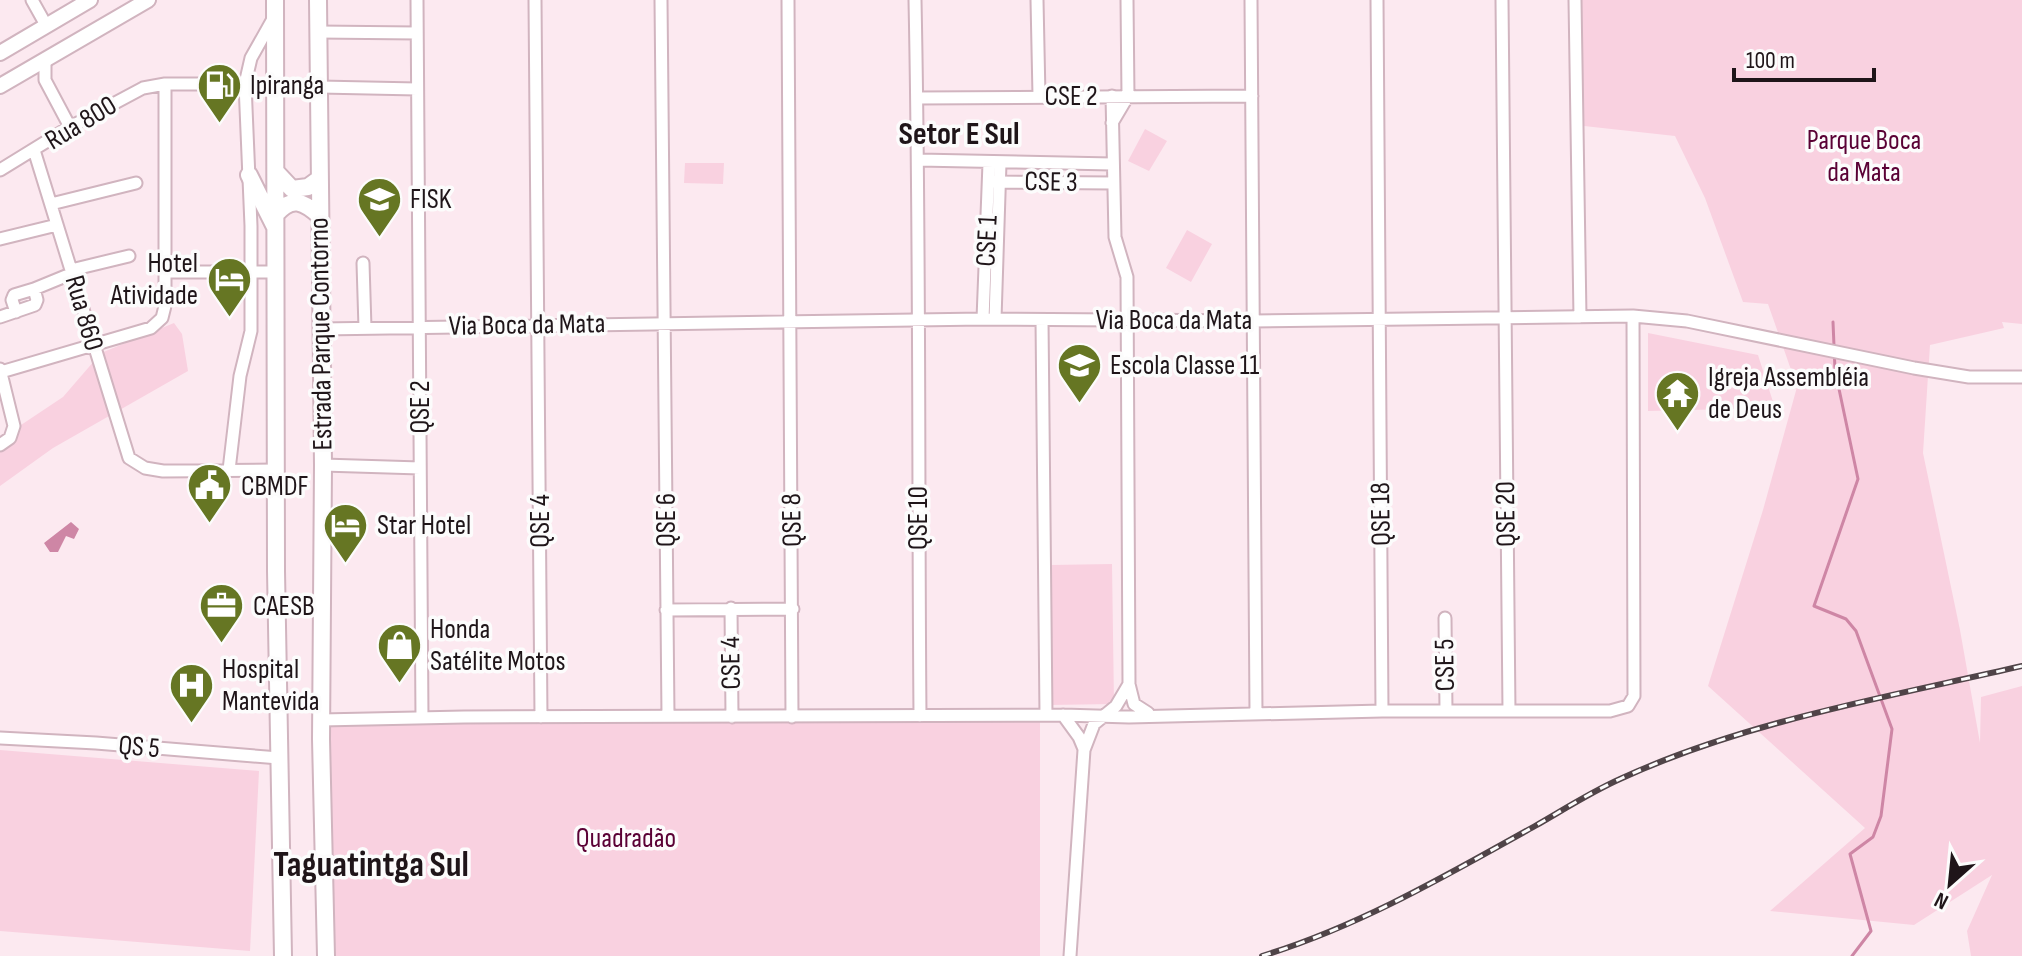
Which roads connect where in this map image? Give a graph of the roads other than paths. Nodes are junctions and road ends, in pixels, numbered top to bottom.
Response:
1 (32, 0) edge
2 (90, 0) edge
3 (148, 0) edge
4 (318, 0) edge
5 (417, 0) edge
6 (535, 0) edge
7 (661, 0) edge
8 (788, 0) edge
9 (915, 0) edge
10 (1037, 0) edge
11 (1127, 0) edge
12 (1251, 0) edge
13 (1377, 0) edge
14 (1502, 0) edge
15 (1575, 0) edge
16 (276, 7) edge
17 (46, 25) junction
18 (318, 32) junction
19 (417, 33) junction
20 (0, 53) edge
21 (45, 60) junction
22 (26, 71) junction
23 (45, 80) junction
24 (165, 84) junction
25 (245, 84) junction
26 (0, 86) edge
27 (320, 87) junction
28 (417, 89) junction
29 (1039, 96) junction
30 (1112, 96) junction
31 (1128, 96) junction
32 (1252, 96) junction
33 (917, 98) junction
34 (1112, 123) junction
35 (70, 127) junction
36 (34, 150) junction
37 (919, 160) junction
38 (995, 163) junction
39 (1112, 164) junction
40 (0, 170) edge
41 (277, 173) junction
42 (249, 175) junction
43 (319, 179) junction
44 (995, 182) junction
45 (136, 183) dead end
46 (1113, 183) junction
47 (51, 204) junction
48 (320, 216) junction
49 (276, 221) junction
50 (57, 225) junction
51 (0, 239) edge
52 (129, 256) dead end
53 (363, 263) dead end
54 (251, 271) junction
55 (72, 272) junction
56 (165, 272) junction
57 (276, 272) junction
58 (1633, 316) junction
59 (0, 317) edge
60 (1580, 317) junction
61 (1378, 318) junction
62 (1504, 318) junction
63 (989, 319) junction
64 (1042, 320) junction
65 (1127, 320) junction
66 (917, 321) junction
67 (1253, 321) junction
68 (790, 322) junction
69 (663, 323) junction
70 (537, 324) junction
71 (419, 327) junction
72 (365, 328) junction
73 (321, 329) junction
74 (92, 345) junction
75 (0, 371) edge
76 (2022, 377) edge
77 (0, 445) edge
78 (323, 465) junction
79 (420, 468) junction
80 (229, 470) junction
81 (277, 470) junction
82 (731, 608) junction
83 (793, 609) junction
84 (666, 610) junction
85 (1445, 618) dead end
86 (1129, 684) junction
87 (1382, 711) junction
88 (1446, 711) junction
89 (1509, 711) junction
90 (1256, 713) junction
91 (1046, 715) junction
92 (1063, 715) junction
93 (1152, 715) junction
94 (668, 716) junction
95 (920, 716) junction
96 (541, 717) junction
97 (732, 717) junction
98 (792, 717) junction
99 (1105, 717) junction
100 (422, 718) junction
101 (321, 720) junction
102 (0, 738) edge
103 (1084, 750) junction
104 (279, 758) junction
105 (326, 955) edge
106 (283, 956) edge
107 (1070, 956) edge

1 - 17 street
2 - 17 main road
3 - 21 main road
4 - 18 highway, Estrada Parque Contorno
5 - 19 street, QSE 2
6 - 70 street, QSE 4
7 - 69 street, QSE 6
8 - 68 street, QSE 8
9 - 33 street, QSE 10
10 - 29 street
11 - 31 street
12 - 32 street
13 - 61 street, QSE 18
14 - 62 street, QSE 20
15 - 60 street
16 - 25 street
16 - 41 highway, Estrada Parque Contorno
17 - 20 main road
18 - 19 street
18 - 27 highway, Estrada Parque Contorno
19 - 28 street, QSE 2
21 - 22 main road
21 - 23 street
22 - 23 street
22 - 26 main road
23 - 35 street
24 - 25 street, Rua 800
24 - 35 street, Rua 800
24 - 56 street
25 - 42 street
27 - 28 street
27 - 43 highway, Estrada Parque Contorno
28 - 71 street, QSE 2
29 - 30 street, CSE 2
29 - 33 street, CSE 2
30 - 31 street, CSE 2
30 - 34 street
31 - 32 street, CSE 2
31 - 34 street
32 - 67 street
33 - 37 street, QSE 10
34 - 39 street
35 - 36 street, Rua 800
36 - 40 street, Rua 800
36 - 47 street, Rua 860
37 - 38 street, CSE 3
37 - 66 street, QSE 10
38 - 39 street, CSE 3
38 - 44 street, CSE 1
39 - 46 street
41 - 43 highway
41 - 49 highway, Estrada Parque Contorno
42 - 49 highway
42 - 54 street
43 - 48 highway, Estrada Parque Contorno
44 - 46 street, CSE 3
44 - 63 street, CSE 1
45 - 47 street
46 - 65 street
47 - 50 street, Rua 860
48 - 49 highway
48 - 73 highway, Estrada Parque Contorno
49 - 57 highway, Estrada Parque Contorno
50 - 51 street
50 - 55 street, Rua 860
52 - 55 street
53 - 72 street
54 - 56 street
54 - 57 street
54 - 80 street
55 - 59 street
55 - 74 street, Rua 860
56 - 74 street
57 - 81 highway, Estrada Parque Contorno
58 - 60 street, Via Boca da Mata
58 - 76 street, Via Boca da Mata
58 - 89 street
60 - 62 street, Via Boca da Mata
61 - 62 street, Via Boca da Mata
61 - 67 street, Via Boca da Mata
61 - 87 street, QSE 18
62 - 89 street, QSE 20
63 - 64 street, Via Boca da Mata
63 - 66 street, Via Boca da Mata
64 - 65 street, Via Boca da Mata
64 - 91 street
65 - 67 street, Via Boca da Mata
65 - 86 street
66 - 68 street, Via Boca da Mata
66 - 95 street, QSE 10
67 - 90 street
68 - 69 street, Via Boca da Mata
68 - 83 street, QSE 8
69 - 70 street, Via Boca da Mata
69 - 84 street, QSE 6
70 - 71 street, Via Boca da Mata
70 - 96 street, QSE 4
71 - 72 street, Via Boca da Mata
71 - 79 street, QSE 2
72 - 73 street, Via Boca da Mata
73 - 78 highway, Estrada Parque Contorno
74 - 75 street
74 - 80 street, Rua 860
75 - 77 street
78 - 79 street
78 - 101 highway, Estrada Parque Contorno
79 - 100 street, QSE 2
80 - 81 street
81 - 104 highway, Estrada Parque Contorno
82 - 83 street
82 - 84 street
82 - 97 street, CSE 4
83 - 98 street, QSE 8
84 - 94 street, QSE 6
85 - 88 street, CSE 5
86 - 93 street
86 - 99 street
87 - 88 street
87 - 90 street
88 - 89 street
90 - 93 street
91 - 92 street
91 - 95 street
92 - 99 street
92 - 103 street
93 - 99 street
94 - 96 street
94 - 97 street
95 - 98 street
96 - 100 street
97 - 98 street
99 - 103 street
100 - 101 street
101 - 105 highway, Estrada Parque Contorno
102 - 104 street, QS 5
103 - 107 street
104 - 106 highway, Estrada Parque Contorno

